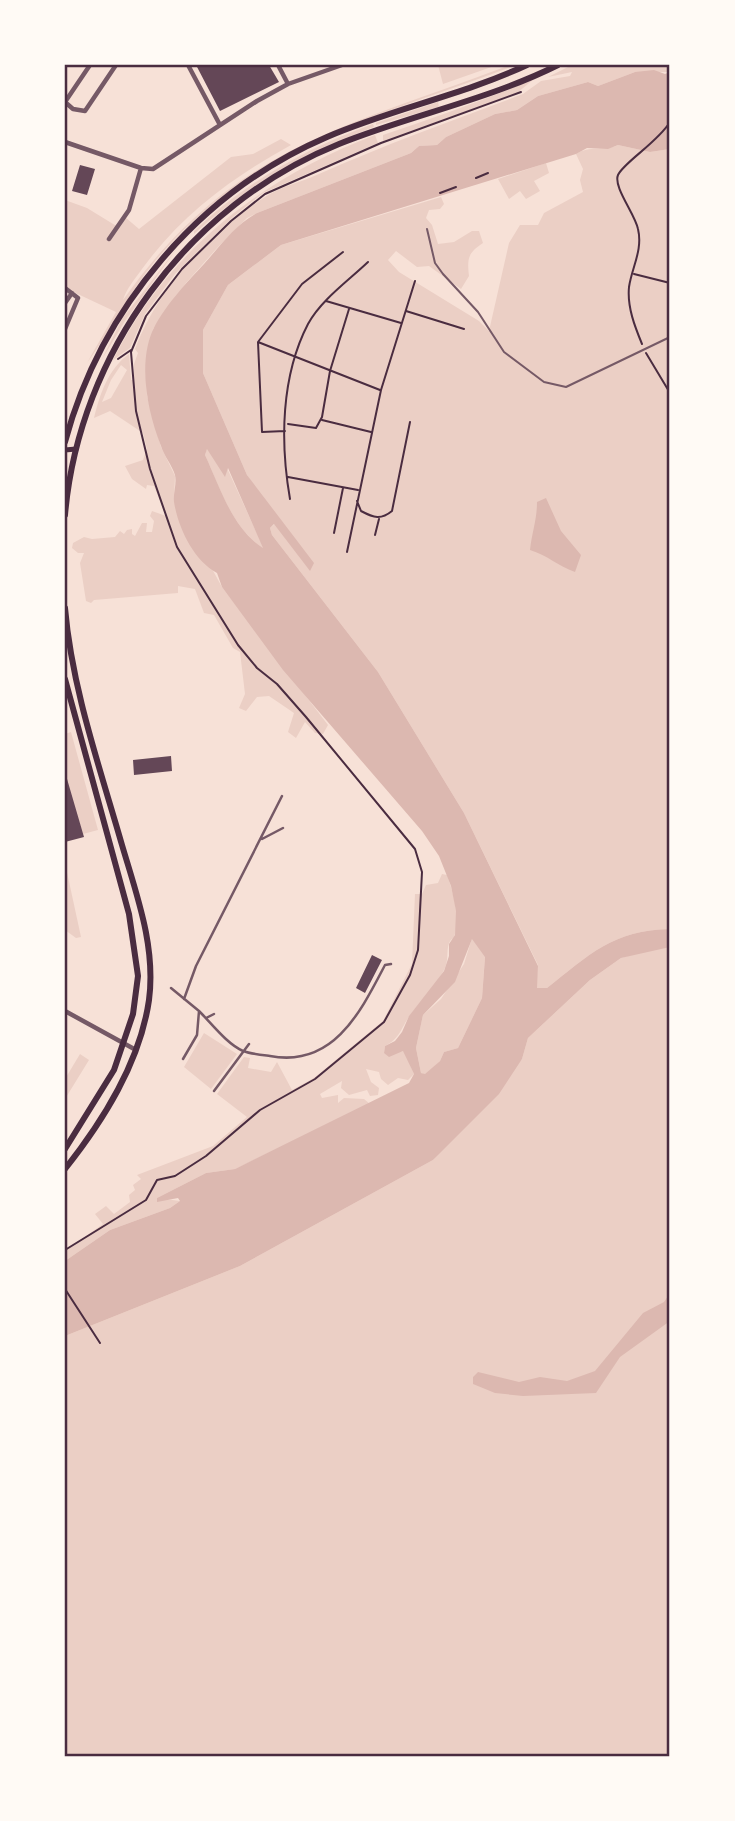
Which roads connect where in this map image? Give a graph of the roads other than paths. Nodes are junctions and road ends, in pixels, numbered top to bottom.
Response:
1 (90, 65) edge
2 (116, 65) edge
3 (188, 65) edge
4 (278, 65) edge
5 (342, 65) edge
6 (527, 65) edge
7 (558, 65) edge
8 (288, 84) junction
9 (220, 125) junction
10 (65, 142) edge
11 (141, 168) junction
12 (427, 229) dead end
13 (109, 239) dead end
14 (65, 288) edge
15 (72, 292) junction
16 (65, 303) edge
17 (65, 329) edge
18 (670, 337) edge
19 (65, 441) edge
20 (76, 449) junction
21 (65, 450) edge
22 (65, 515) edge
23 (65, 608) edge
24 (65, 679) edge
25 (282, 796) dead end
26 (283, 828) dead end
27 (260, 841) junction
28 (267, 844) dead end
29 (384, 959) dead end
30 (391, 964) dead end
31 (197, 965) junction
32 (385, 965) junction
33 (205, 966) dead end
34 (171, 988) dead end
35 (184, 999) junction
36 (65, 1011) edge
37 (200, 1011) junction
38 (214, 1013) dead end
39 (206, 1018) junction
40 (249, 1044) dead end
41 (123, 1045) junction
42 (136, 1050) junction
43 (243, 1051) junction
44 (183, 1059) dead end
45 (214, 1091) dead end
46 (65, 1149) edge
47 (65, 1169) edge

1 - 2 street
3 - 9 street
4 - 8 street
5 - 8 street
6 - 19 main road
7 - 20 main road
8 - 9 street
9 - 11 street
10 - 11 street
11 - 13 street
12 - 18 lane
14 - 15 street
15 - 16 street
15 - 17 street
19 - 20 main road
20 - 21 main road
20 - 22 main road
23 - 42 main road
24 - 41 main road
25 - 27 street
26 - 27 street
27 - 28 street
27 - 31 street
29 - 32 street
30 - 32 street
31 - 33 street
31 - 35 street
32 - 43 street
34 - 35 street
35 - 37 street
36 - 41 street
37 - 39 street
37 - 44 street
38 - 39 street
39 - 43 street
40 - 43 street
41 - 42 street
41 - 46 main road
42 - 47 main road
43 - 45 street

